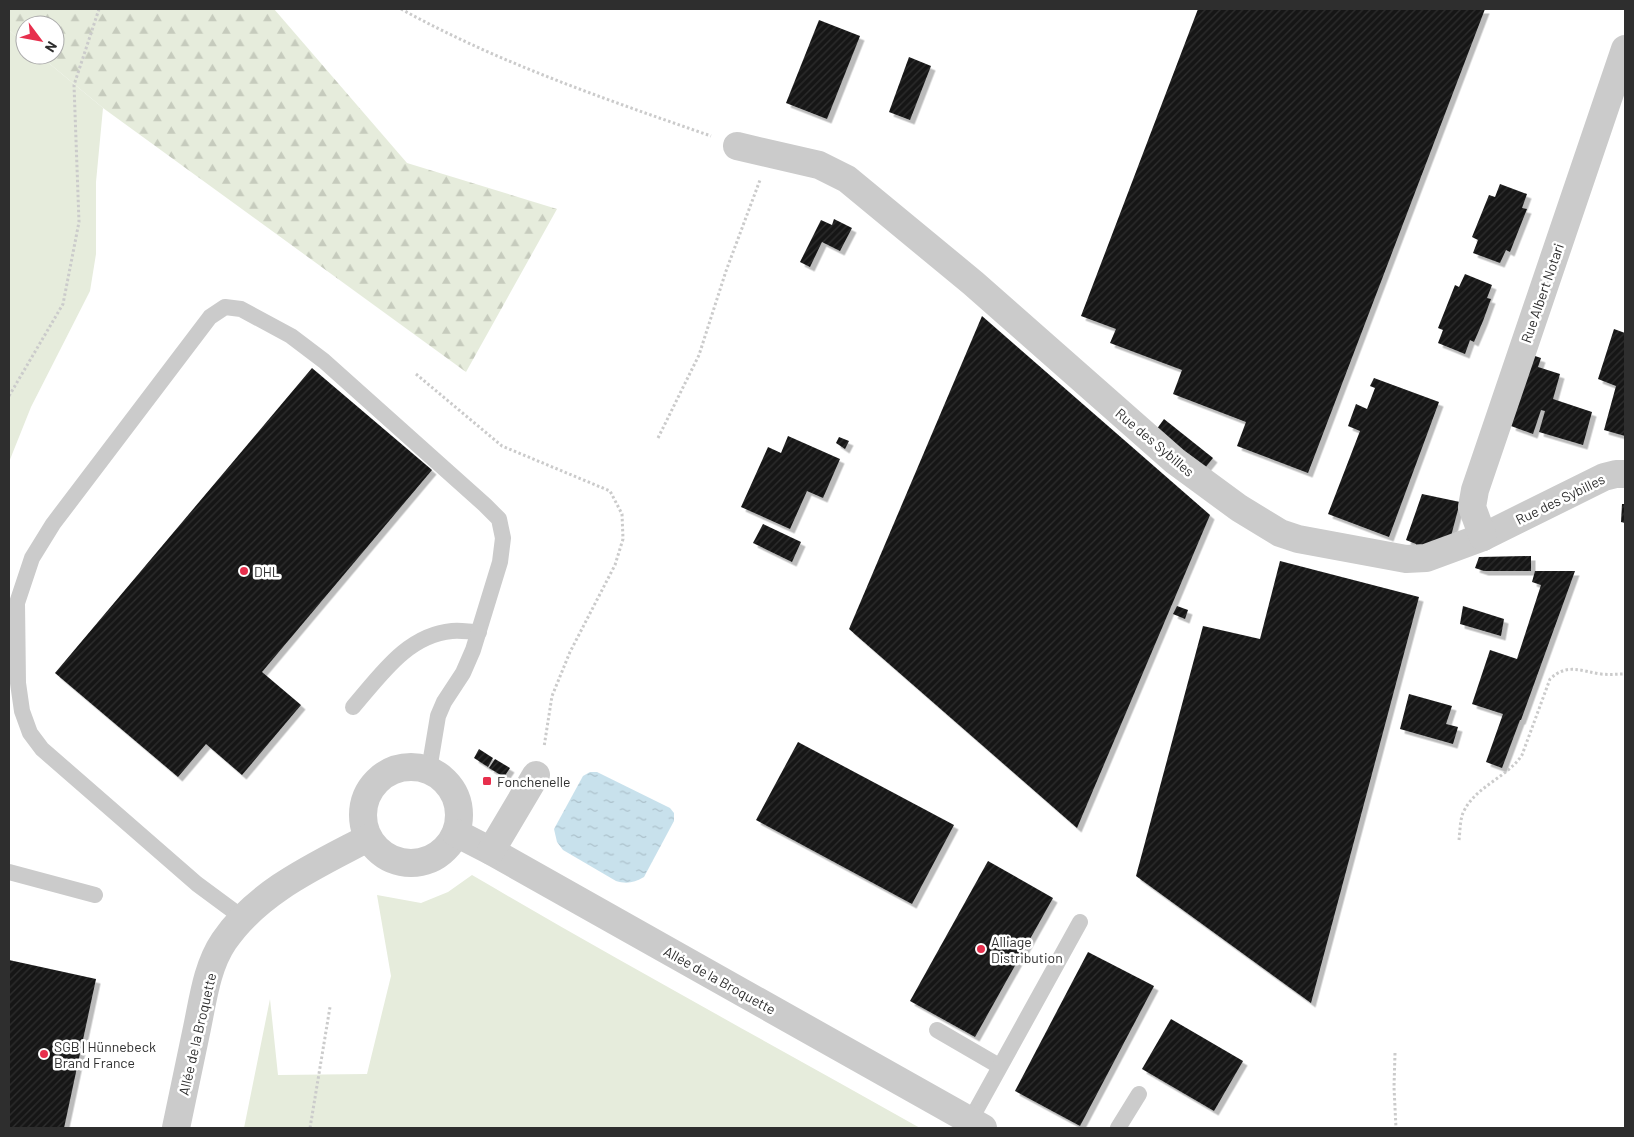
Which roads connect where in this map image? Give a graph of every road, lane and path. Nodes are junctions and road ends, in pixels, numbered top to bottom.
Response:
1 (99, 9) edge
2 (401, 9) edge
3 (1625, 49) edge
4 (737, 146) joint
5 (770, 153) junction
6 (416, 374) dead end
7 (9, 396) edge
8 (658, 438) dead end
9 (1625, 474) edge
10 (1483, 537) junction
11 (479, 632) junction
12 (1625, 674) edge
13 (353, 707) dead end
14 (429, 770) junction
15 (536, 775) joint
16 (456, 833) junction
17 (368, 838) junction
18 (1459, 840) dead end
19 (491, 851) junction
20 (9, 872) edge
21 (95, 895) dead end
22 (243, 918) junction
23 (1080, 922) dead end
24 (330, 1007) dead end
25 (937, 1030) dead end
26 (1395, 1053) dead end
27 (999, 1066) junction
28 (1139, 1094) dead end
29 (977, 1124) edge
30 (176, 1128) edge
31 (310, 1128) edge
32 (1118, 1128) edge
33 (1396, 1128) edge

1 - 7 path
2 - 4 path
3 - 10 street, Rue Albert Notari
4 - 5 street, Rue des Sybilles
5 - 8 path
5 - 10 street, Rue des Sybilles
6 - 15 path
9 - 10 street, Rue des Sybilles
11 - 13 lane
11 - 14 lane
11 - 22 lane
12 - 18 path
14 - 16 street
14 - 17 street
15 - 19 street
16 - 17 street
16 - 19 street, Allée de la Broquette
17 - 22 street, Allée de la Broquette
19 - 29 street, Allée de la Broquette
20 - 21 lane
22 - 30 street, Allée de la Broquette
23 - 27 lane
24 - 31 path
25 - 27 lane
26 - 33 path
27 - 29 lane
28 - 32 lane

